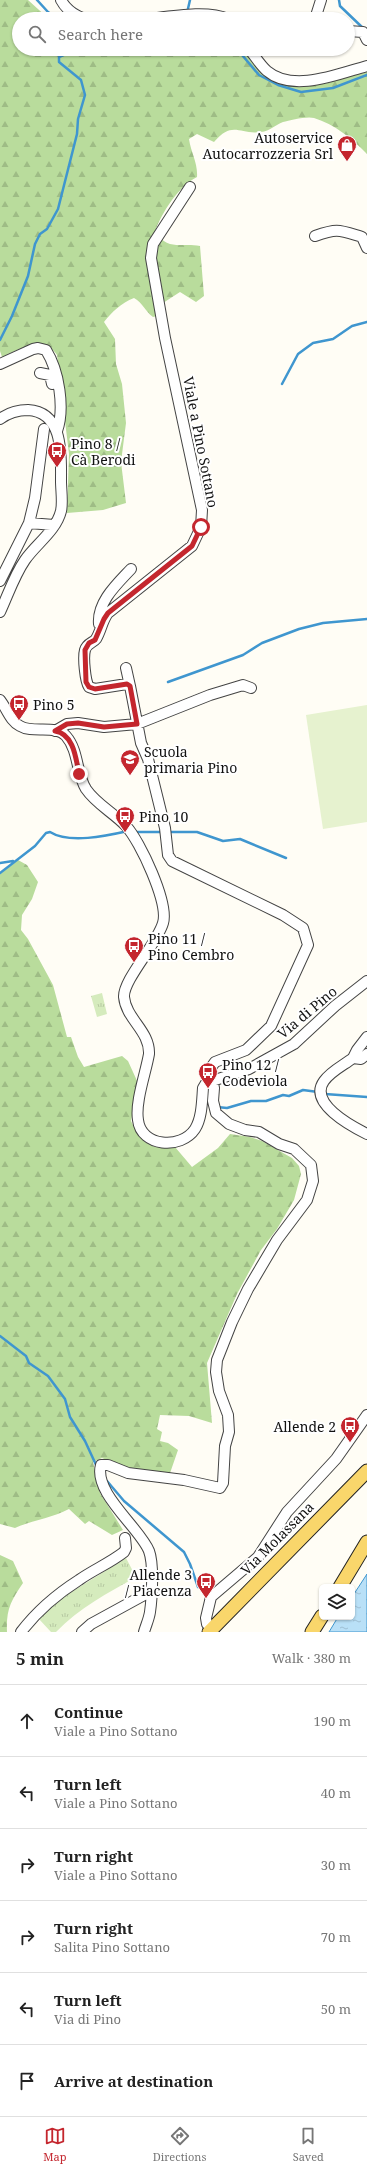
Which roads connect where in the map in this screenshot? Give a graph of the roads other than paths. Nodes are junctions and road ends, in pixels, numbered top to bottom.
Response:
1 (61, 0) edge
2 (320, 0) edge
3 (204, 4) dead end
4 (144, 9) dead end
5 (74, 12) edge
6 (126, 12) edge
7 (217, 12) edge
8 (317, 12) edge
9 (355, 32) edge
10 (367, 40) edge
11 (255, 56) edge
12 (367, 66) edge
13 (190, 187) dead end
14 (315, 236) dead end
15 (367, 248) edge
16 (0, 364) edge
17 (40, 372) dead end
18 (0, 419) edge
19 (48, 425) junction
20 (57, 431) junction
21 (29, 523) junction
22 (54, 525) junction
23 (131, 569) dead end
24 (0, 581) edge
25 (0, 612) edge
26 (100, 628) junction
27 (126, 668) dead end
28 (130, 686) junction
29 (251, 688) dead end
30 (0, 700) edge
31 (137, 724) junction
32 (55, 731) junction
33 (367, 981) edge
34 (367, 1037) edge
35 (367, 1054) edge
36 (353, 1058) junction
37 (212, 1080) junction
38 (367, 1134) edge
39 (367, 1415) edge
40 (367, 1471) edge
41 (125, 1538) dead end
42 (367, 1542) edge
43 (342, 1584) edge
44 (144, 1594) dead end
45 (320, 1620) edge
46 (210, 1630) edge
47 (21, 1632) edge
48 (82, 1632) edge
49 (144, 1632) edge
50 (312, 1632) edge

1 - 5 street
2 - 8 street
3 - 7 street
4 - 6 street
9 - 10 street
11 - 12 street
13 - 26 street, Viale a Pino Sottano
14 - 15 street
16 - 20 street
17 - 19 street
18 - 19 street
19 - 20 street
19 - 21 street
20 - 22 street
21 - 22 street
21 - 24 street
22 - 25 street
23 - 26 street, Viale a Pino Sottano
26 - 28 street, Viale a Pino Sottano
27 - 28 street
28 - 31 street
29 - 31 street
30 - 32 street
31 - 32 street
31 - 37 street
32 - 37 street
33 - 37 street, Via di Pino
34 - 36 street
35 - 36 street
36 - 38 street
37 - 49 street
39 - 46 street
40 - 46 main road, Via Molassana
41 - 47 street
42 - 43 main road
44 - 48 street
45 - 50 main road

